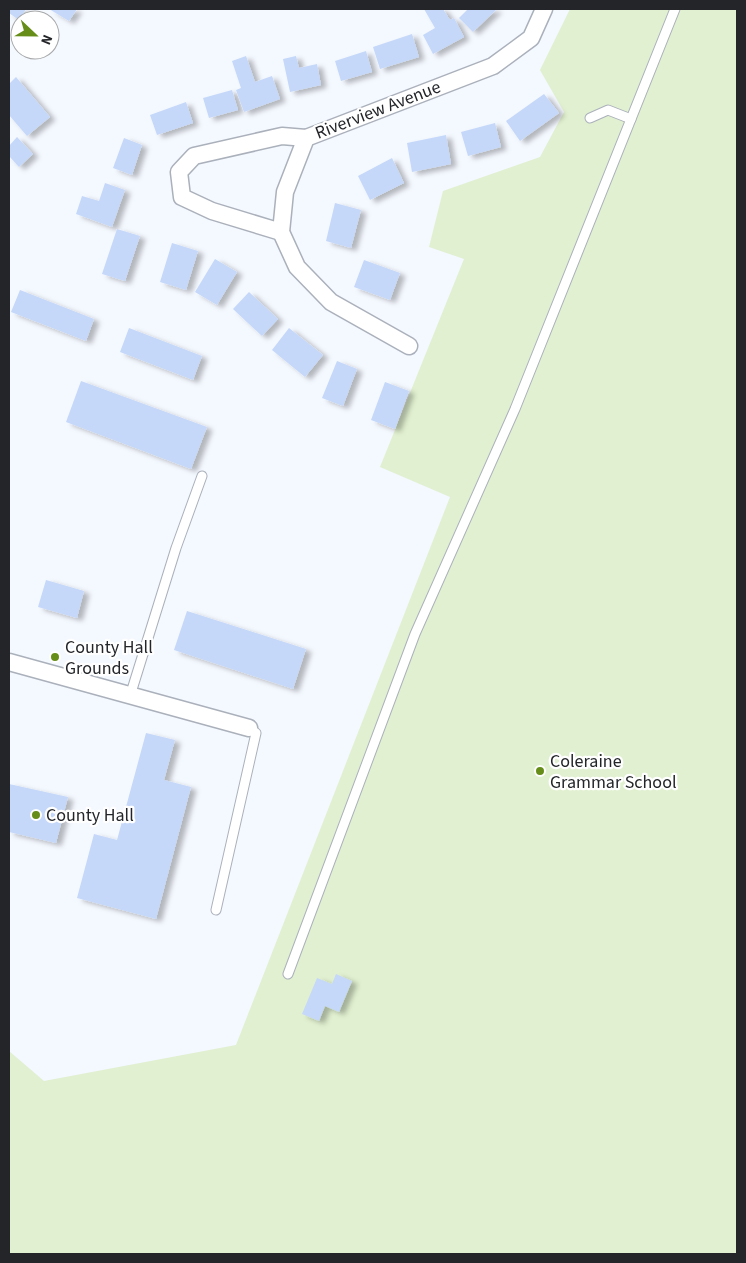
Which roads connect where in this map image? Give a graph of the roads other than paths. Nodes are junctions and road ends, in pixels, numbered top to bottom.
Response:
1 (544, 9) edge
2 (675, 9) edge
3 (590, 118) dead end
4 (631, 118) junction
5 (306, 138) junction
6 (281, 232) junction
7 (409, 346) dead end
8 (202, 476) dead end
9 (9, 662) edge
10 (130, 696) junction
11 (249, 728) joint
12 (216, 910) dead end
13 (288, 974) dead end

1 - 5 street, Riverview Avenue
2 - 4 lane
3 - 4 lane
4 - 13 lane
5 - 6 street, Riverview Avenue
5 - 6 street
6 - 7 street
8 - 10 lane
9 - 10 street
10 - 11 street
11 - 12 lane

